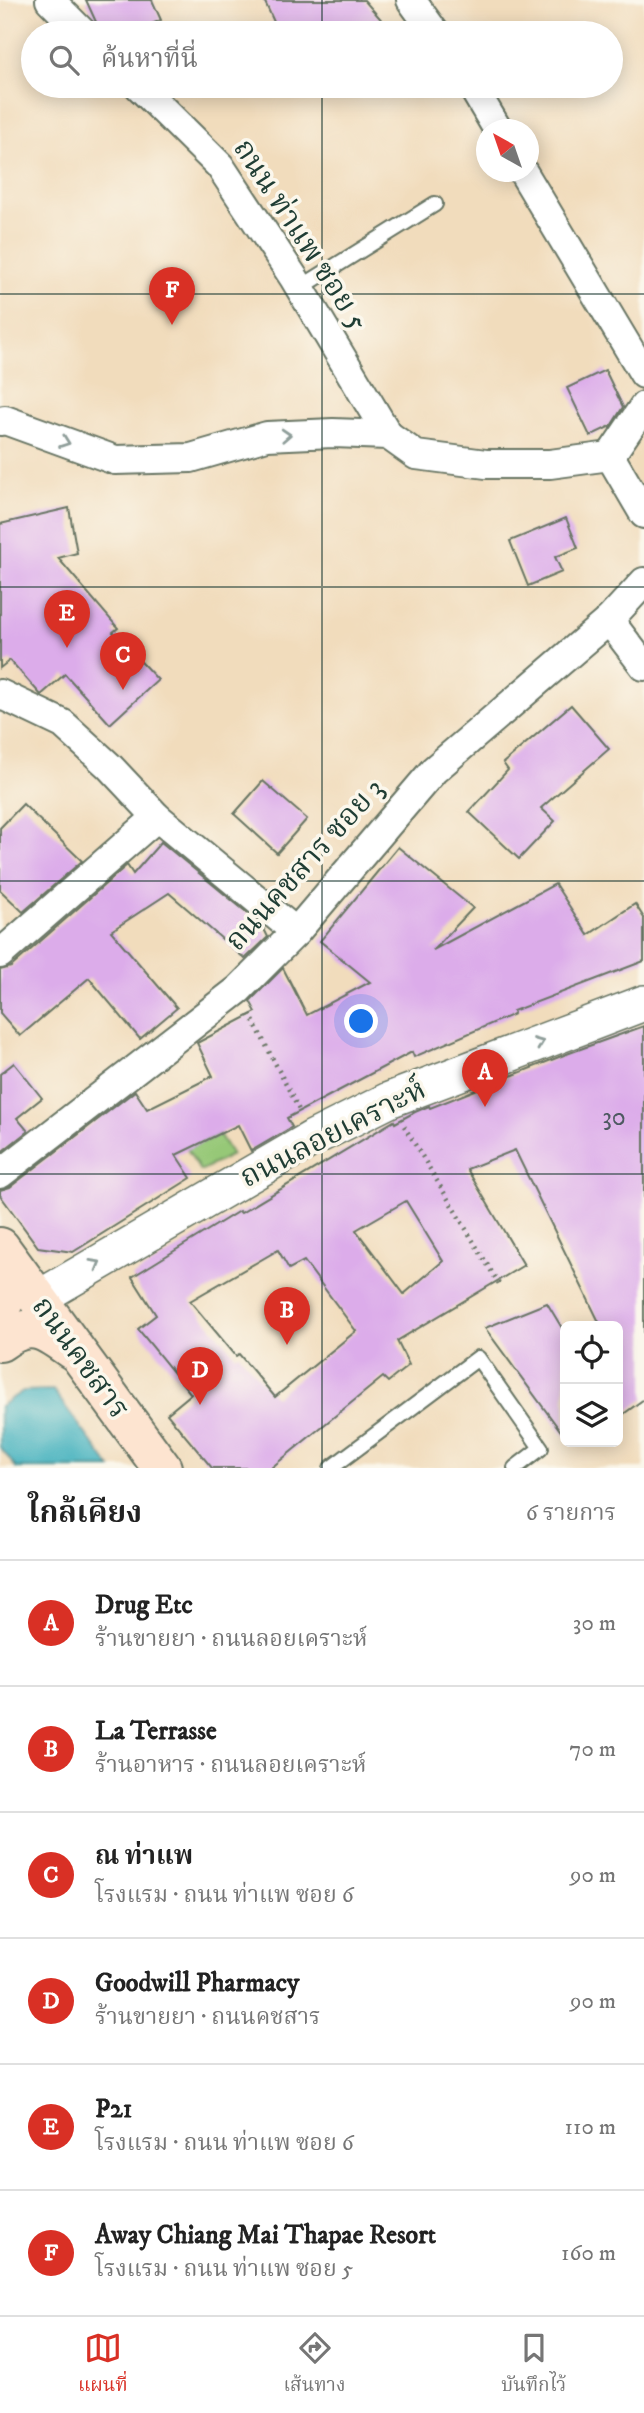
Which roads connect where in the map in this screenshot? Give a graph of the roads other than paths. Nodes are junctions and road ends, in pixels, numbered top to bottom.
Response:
1 (50, 0) edge
2 (411, 0) edge
3 (71, 21) edge
4 (426, 21) edge
5 (151, 98) edge
6 (479, 98) edge
7 (492, 119) edge
8 (529, 182) edge
9 (435, 204) dead end
10 (300, 288) junction
11 (644, 374) edge
12 (644, 406) edge
13 (0, 421) edge
14 (388, 435) junction
15 (610, 456) junction
16 (644, 514) edge
17 (644, 582) edge
18 (609, 620) junction
19 (644, 666) edge
20 (0, 694) edge
21 (157, 817) junction
22 (296, 932) junction
23 (0, 954) edge
24 (644, 1003) edge
25 (0, 1174) edge
26 (5, 1254) edge
27 (37, 1299) junction
28 (0, 1306) edge
29 (0, 1342) edge
30 (77, 1354) junction
31 (162, 1468) edge
32 (331, 1468) edge
33 (515, 1468) edge

1 - 3 street
2 - 4 street
5 - 10 street, ถนน ท่าแพ ซอย 5
6 - 7 street
8 - 11 street
9 - 10 lane
10 - 14 street, ถนน ท่าแพ ซอย 5
12 - 15 street
13 -> 14 street
14 - 15 street
15 - 16 street
17 - 18 street, ถนนคชสาร ซอย 3
18 - 19 street
18 - 22 street, ถนนคชสาร ซอย 3
20 - 21 street
21 - 22 street
21 - 23 street
22 - 25 street, ถนนคชสาร ซอย 3
27 -> 24 street, ถนนลอยเคราะห์
26 - 27 main road, ถนนคชสาร
26 - 28 main road
27 - 30 main road, ถนนคชสาร
29 - 30 main road
30 - 31 main road, ถนนคชสาร
32 - 33 lane

